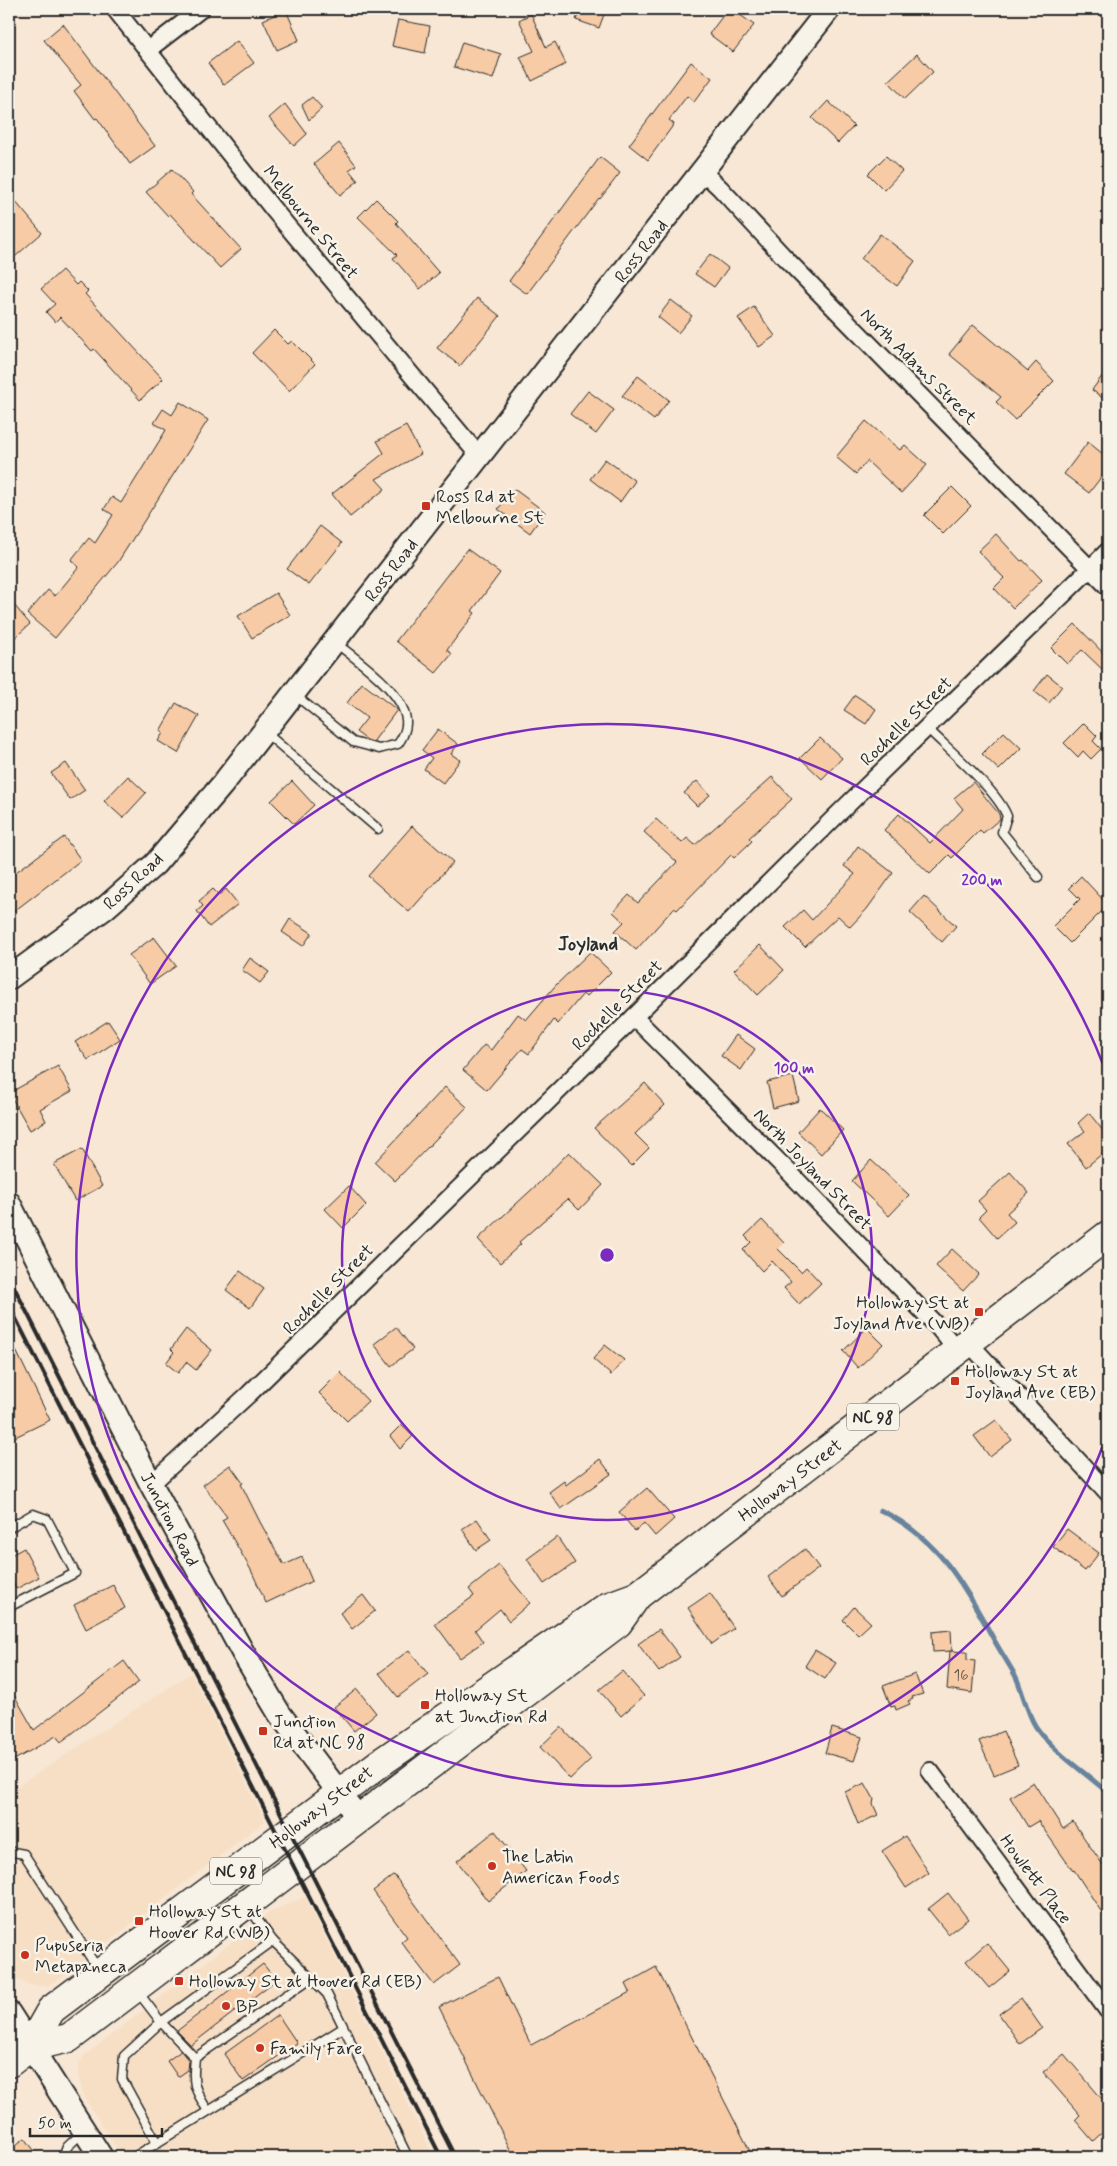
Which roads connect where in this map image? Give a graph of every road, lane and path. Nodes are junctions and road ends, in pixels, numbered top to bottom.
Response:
1 (115, 9) edge
2 (200, 9) edge
3 (830, 9) edge
4 (148, 49) junction
5 (703, 172) junction
6 (480, 456) junction
7 (1108, 551) edge
8 (1090, 569) junction
9 (1108, 587) edge
10 (335, 641) junction
11 (294, 694) junction
12 (927, 728) junction
13 (264, 731) junction
14 (378, 829) dead end
15 (1038, 877) dead end
16 (9, 978) edge
17 (634, 1018) junction
18 (9, 1203) edge
19 (1108, 1236) edge
20 (964, 1347) junction
21 (151, 1484) junction
22 (1108, 1493) edge
23 (9, 1528) edge
24 (637, 1596) junction
25 (9, 1607) edge
26 (930, 1771) dead end
27 (340, 1792) junction
28 (359, 1819) junction
29 (9, 1854) edge
30 (246, 1905) junction
31 (273, 1941) junction
32 (101, 1973) junction
33 (311, 1978) junction
34 (135, 1988) junction
35 (1108, 2011) edge
36 (9, 2013) edge
37 (161, 2022) junction
38 (343, 2028) junction
39 (19, 2055) edge
40 (195, 2058) junction
41 (208, 2111) junction
42 (84, 2131) junction
43 (157, 2143) junction
44 (406, 2156) edge
45 (63, 2157) edge
46 (101, 2157) edge
47 (134, 2157) edge

1 - 4 street, Melbourne Street
2 - 4 street
3 - 5 street, Ross Road
4 - 6 street, Melbourne Street
5 - 6 street, Ross Road
5 - 8 street, North Adams Street
6 - 10 street, Ross Road
7 - 8 street, Rochelle Street
8 - 9 street, North Adams Street
8 - 12 street, Rochelle Street
10 - 11 street, Ross Road
10 - 11 lane
11 - 13 street, Ross Road
12 - 15 lane
12 - 17 street, Rochelle Street
13 - 14 lane
13 - 16 street, Ross Road
17 - 20 street, North Joyland Street
17 - 21 street, Rochelle Street
18 - 21 street, Junction Road
19 - 20 highway, Holloway Street / NC 98
20 - 22 street, North Joyland Street
20 - 24 highway, Holloway Street / NC 98
21 - 27 street, Junction Road
23 - 25 lane
24 - 27 highway, Holloway Street / NC 98
24 - 28 highway, Holloway Street / NC 98
26 - 35 street, Howlett Place
27 - 28 street, Junction Road
27 - 32 highway, Holloway Street / NC 98
28 - 30 highway, Holloway Street / NC 98
29 - 32 lane
30 - 31 lane
30 - 34 highway, Holloway Street / NC 98
31 - 33 lane
31 - 37 lane
32 - 39 highway, Holloway Street / NC 98
33 - 38 lane
33 - 40 lane
34 - 37 lane
34 - 39 highway, Holloway Street / NC 98
36 - 39 street
37 - 40 lane
37 - 43 lane
38 - 41 lane
38 - 44 lane
39 - 42 street
40 - 41 lane
41 - 43 lane
42 - 45 lane
42 - 46 street
43 - 47 lane

